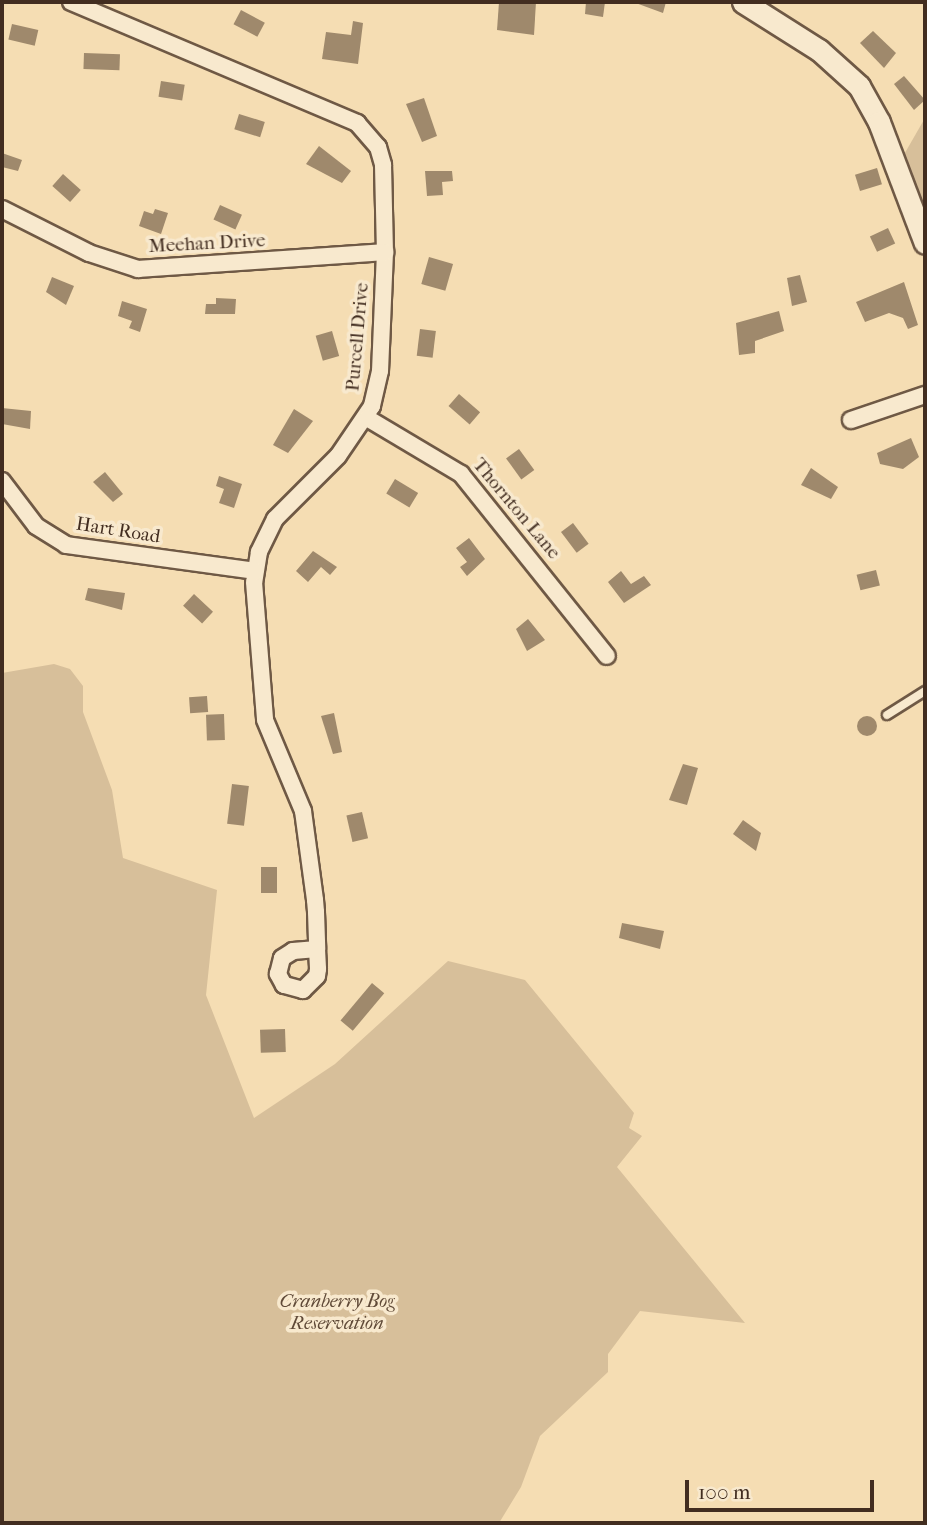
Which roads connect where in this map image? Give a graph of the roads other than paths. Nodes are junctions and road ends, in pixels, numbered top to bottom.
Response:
1 (71, 2) edge
2 (744, 2) edge
3 (2, 209) edge
4 (925, 243) edge
5 (386, 252) junction
6 (925, 395) edge
7 (367, 418) junction
8 (851, 421) dead end
9 (2, 481) edge
10 (255, 571) junction
11 (607, 656) dead end
12 (925, 691) edge
13 (887, 715) dead end
14 (317, 949) dead end

1 - 5 street, Purcell Drive
2 - 4 main road
3 - 5 street, Meehan Drive
5 - 7 street, Purcell Drive
6 - 8 street
7 - 10 street, Purcell Drive
7 - 11 street, Thornton Lane
9 - 10 street, Hart Road
10 - 14 street, Purcell Drive
12 - 13 lane

